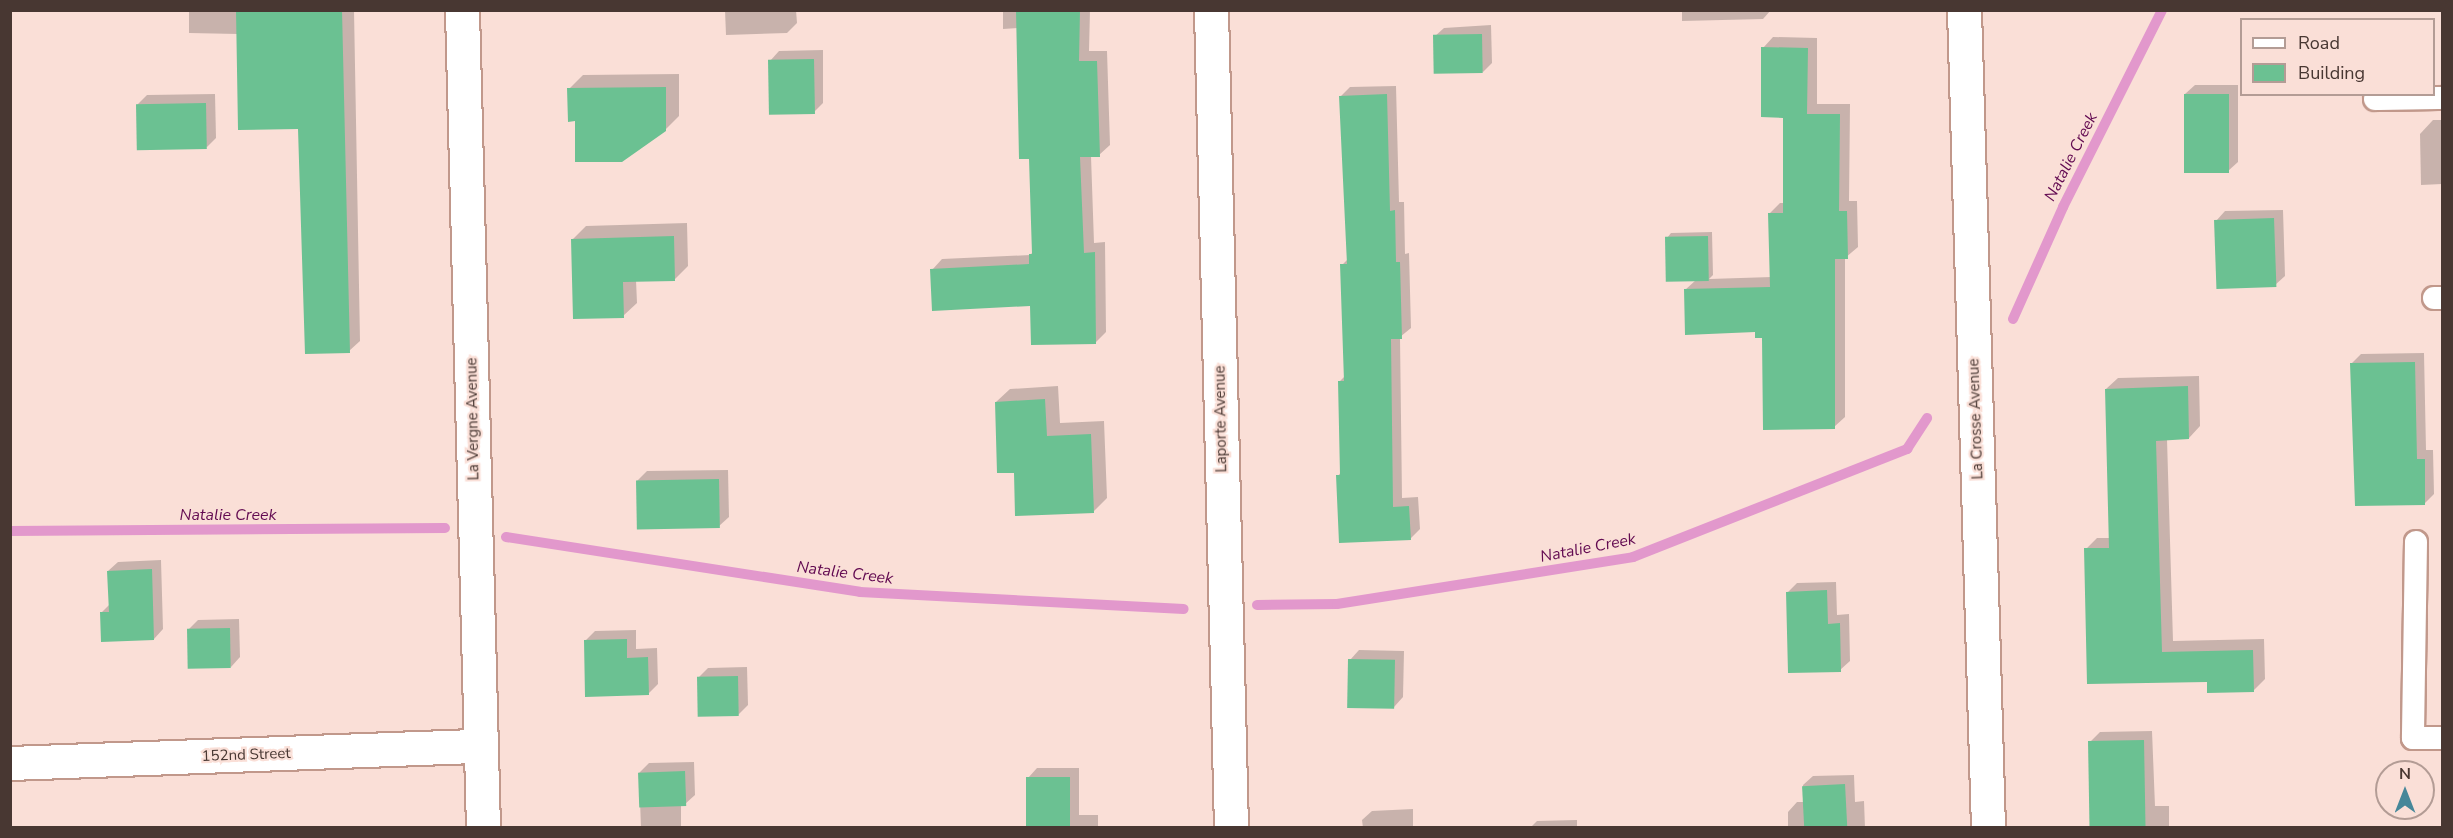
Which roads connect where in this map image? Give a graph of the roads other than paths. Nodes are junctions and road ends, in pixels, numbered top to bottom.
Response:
1 (462, 10) edge
2 (1211, 10) edge
3 (1964, 10) edge
4 (2442, 98) edge
5 (2375, 99) dead end
6 (2416, 542) dead end
7 (2442, 738) edge
8 (481, 747) junction
9 (10, 763) edge
10 (483, 828) edge
11 (1231, 828) edge
12 (1988, 828) edge

1 - 8 street, La Vergne Avenue
2 - 11 street, Laporte Avenue
3 - 12 street, La Crosse Avenue
4 - 5 lane
6 - 7 lane
8 - 9 street, 152nd Street
8 - 10 street, La Vergne Avenue

